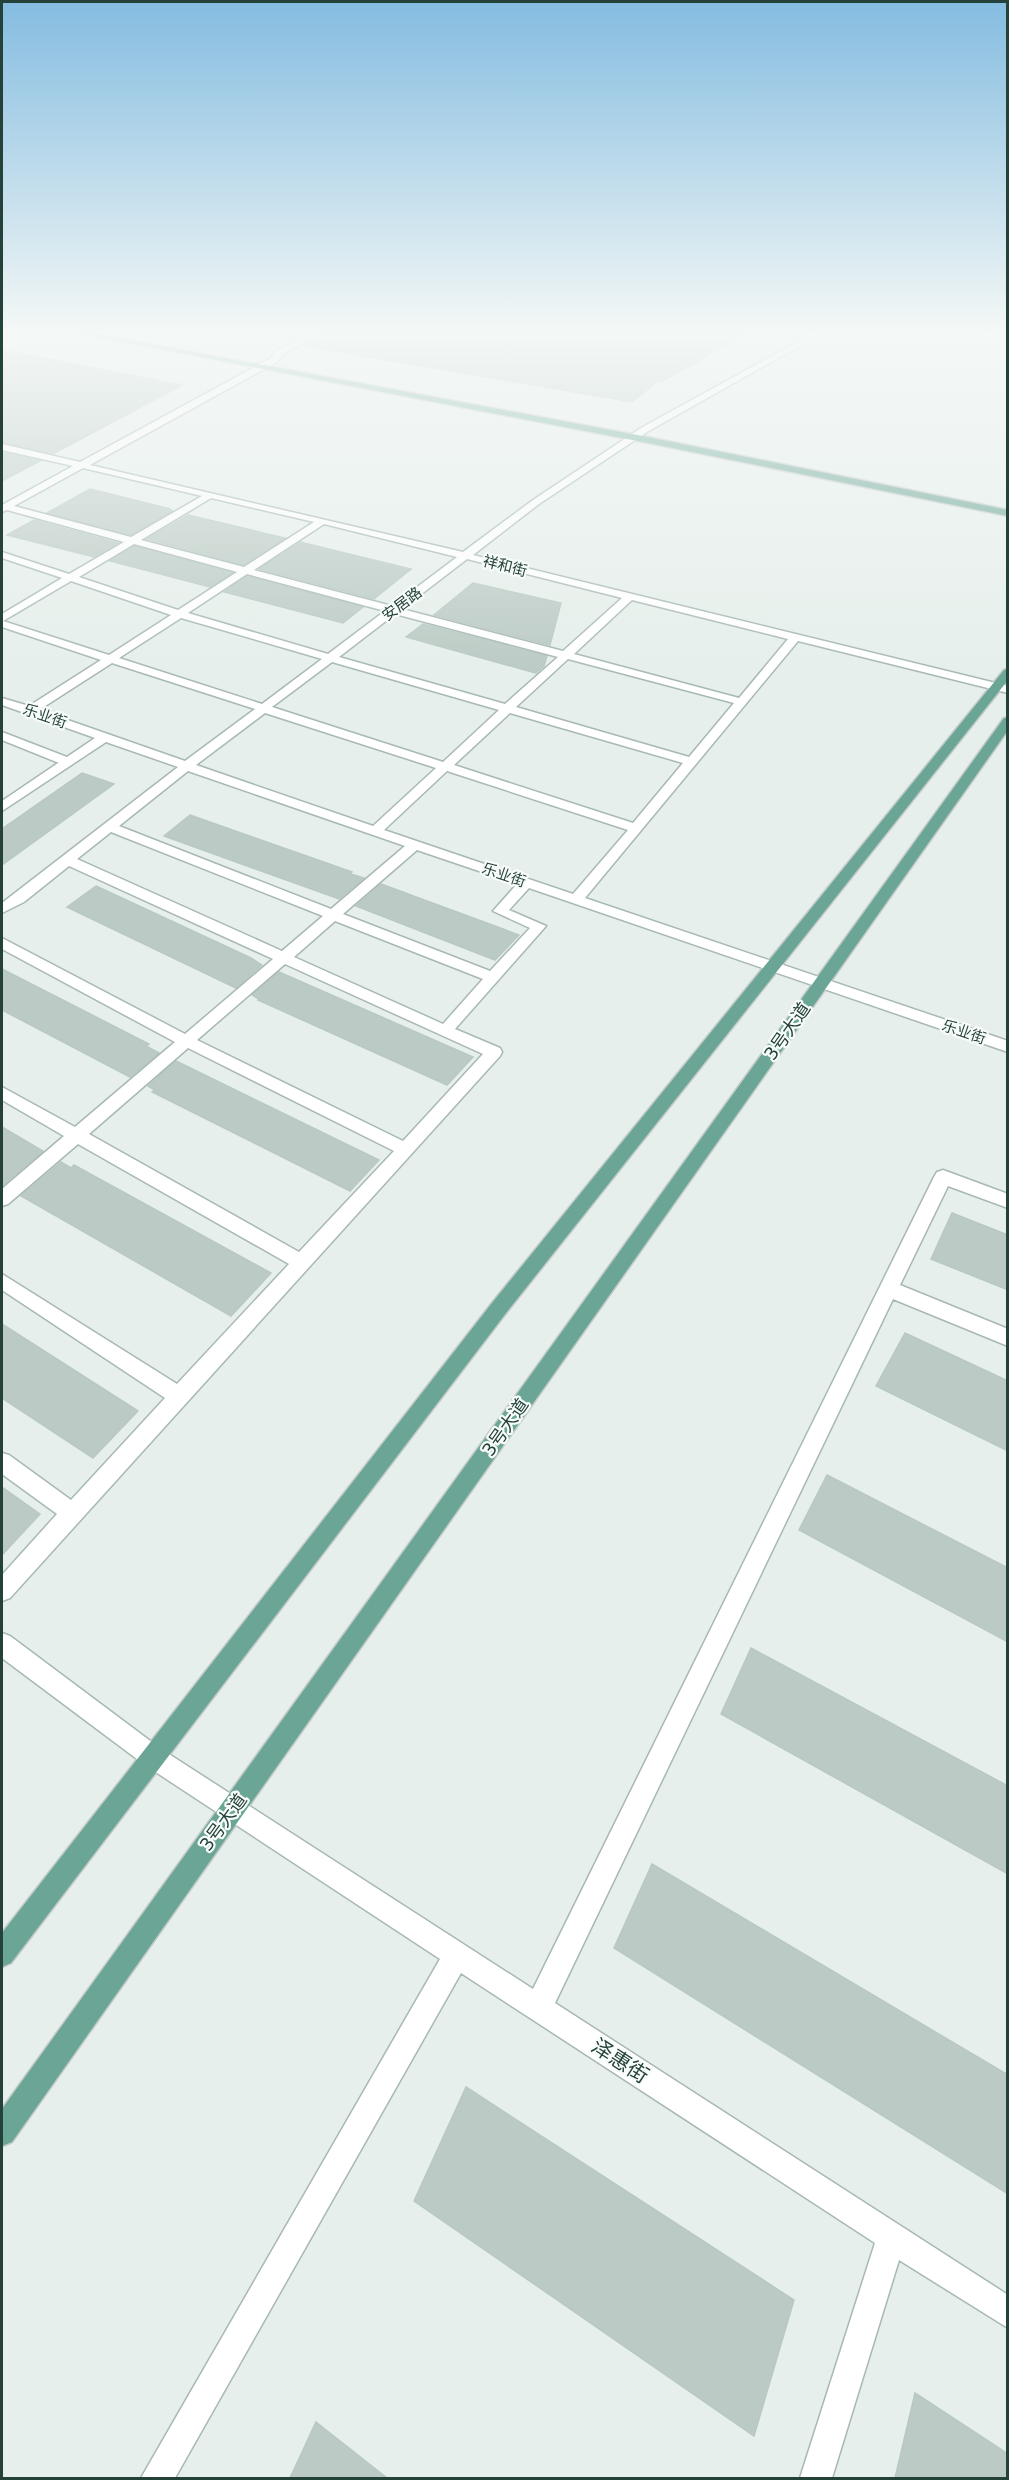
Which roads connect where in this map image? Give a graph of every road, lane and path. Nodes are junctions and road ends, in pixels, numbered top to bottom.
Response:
1 (116, 446) edge
2 (619, 446) edge
3 (675, 446) edge
4 (723, 446) edge
5 (2, 447) edge
6 (81, 465) junction
7 (937, 488) dead end
8 (210, 495) junction
9 (6, 504) edge
10 (1008, 513) edge
11 (322, 521) junction
12 (134, 540) junction
13 (2, 555) edge
14 (465, 556) junction
15 (246, 570) junction
16 (71, 577) junction
17 (629, 597) junction
18 (395, 609) junction
19 (179, 614) junction
20 (2, 618) edge
21 (2, 624) edge
22 (795, 638) junction
23 (566, 655) junction
24 (332, 657) junction
25 (109, 659) junction
26 (1008, 672) edge
27 (1001, 689) edge
28 (2, 701) edge
29 (742, 702) junction
30 (508, 708) junction
31 (263, 709) junction
32 (30, 711) junction
33 (1008, 721) edge
34 (2, 736) edge
35 (105, 737) junction
36 (68, 762) junction
37 (692, 762) junction
38 (187, 766) junction
39 (445, 767) junction
40 (2, 807) edge
41 (110, 827) junction
42 (636, 828) junction
43 (375, 831) junction
44 (415, 845) junction
45 (68, 860) junction
46 (526, 883) junction
47 (576, 900) junction
48 (2, 909) edge
49 (333, 915) junction
50 (2, 943) edge
51 (284, 957) junction
52 (772, 967) junction
53 (493, 978) junction
54 (821, 982) junction
55 (445, 1030) junction
56 (186, 1041) junction
57 (1008, 1047) edge
58 (2, 1093) edge
59 (75, 1136) junction
60 (405, 1149) junction
61 (2, 1199) edge
62 (1008, 1201) edge
63 (301, 1262) junction
64 (2, 1281) edge
65 (889, 1289) junction
66 (1008, 1338) edge
67 (179, 1396) junction
68 (2, 1462) edge
69 (72, 1513) junction
70 (2, 1590) edge
71 (3, 1649) edge
72 (153, 1757) junction
73 (233, 1808) junction
74 (2, 1953) edge
75 (457, 1955) junction
76 (538, 2008) junction
77 (2, 2132) edge
78 (891, 2238) junction
79 (1008, 2313) edge
80 (157, 2478) edge
81 (816, 2478) edge

1 - 6 street
2 - 14 street, 安居路
3 - 10 main road
4 - 7 main road
5 - 6 street, 祥和街
6 - 8 street, 祥和街
6 - 9 street
8 - 11 street, 祥和街
8 - 12 street
9 - 12 street
11 - 14 street, 祥和街
11 - 15 street
12 - 15 street
12 - 16 street
13 - 16 street
14 - 17 street, 祥和街
14 - 18 street, 安居路
15 - 18 street
15 - 19 street
16 - 19 street
16 - 20 street
17 - 22 street, 祥和街
17 - 23 street
18 - 23 street
18 - 24 street, 安居路
19 - 24 street
19 - 25 street
21 - 25 street
22 - 27 street, 祥和街
22 - 29 street
23 - 29 street
23 - 30 street
24 - 30 street
24 - 31 street, 安居路
25 - 31 street
25 - 32 street
26 - 27 main road
27 - 52 main road
28 - 32 street, 乐业街
29 - 37 street
30 - 37 street
30 - 39 street
31 - 38 street, 安居路
31 - 39 street
32 - 35 street, 乐业街
33 - 54 main road, 3号大道
34 - 36 street
35 - 36 street
35 - 38 street, 乐业街
36 - 40 street
37 - 42 street
38 - 41 street, 安居路
38 - 43 street, 乐业街
39 - 42 street
39 - 43 street
41 - 45 street, 安居路
41 - 49 street
42 - 47 street
43 - 44 street, 乐业街
44 - 46 street, 乐业街
44 - 49 street
45 - 48 street, 安居路
45 - 51 street
46 - 47 street, 乐业街
46 - 53 street
47 - 52 street, 乐业街
49 - 51 street
49 - 53 street
50 - 56 street
51 - 55 street
51 - 56 street
52 - 54 street, 乐业街
52 - 72 main road
53 - 55 street
54 - 57 street, 乐业街
54 - 73 main road, 3号大道
55 - 60 street
56 - 59 street
56 - 60 street
58 - 59 street
59 - 61 street
59 - 63 street
60 - 63 street
62 - 65 street
63 - 67 street
64 - 67 street
65 - 66 street
65 - 76 street
67 - 69 street
68 - 69 street
69 - 70 street
71 - 72 street, 泽惠街
72 - 73 street, 泽惠街
72 - 74 main road
73 - 75 street, 泽惠街
73 - 77 main road, 3号大道
75 - 76 street, 泽惠街
75 - 80 street
76 - 78 street, 泽惠街
78 - 79 street, 泽惠街
78 - 81 street

